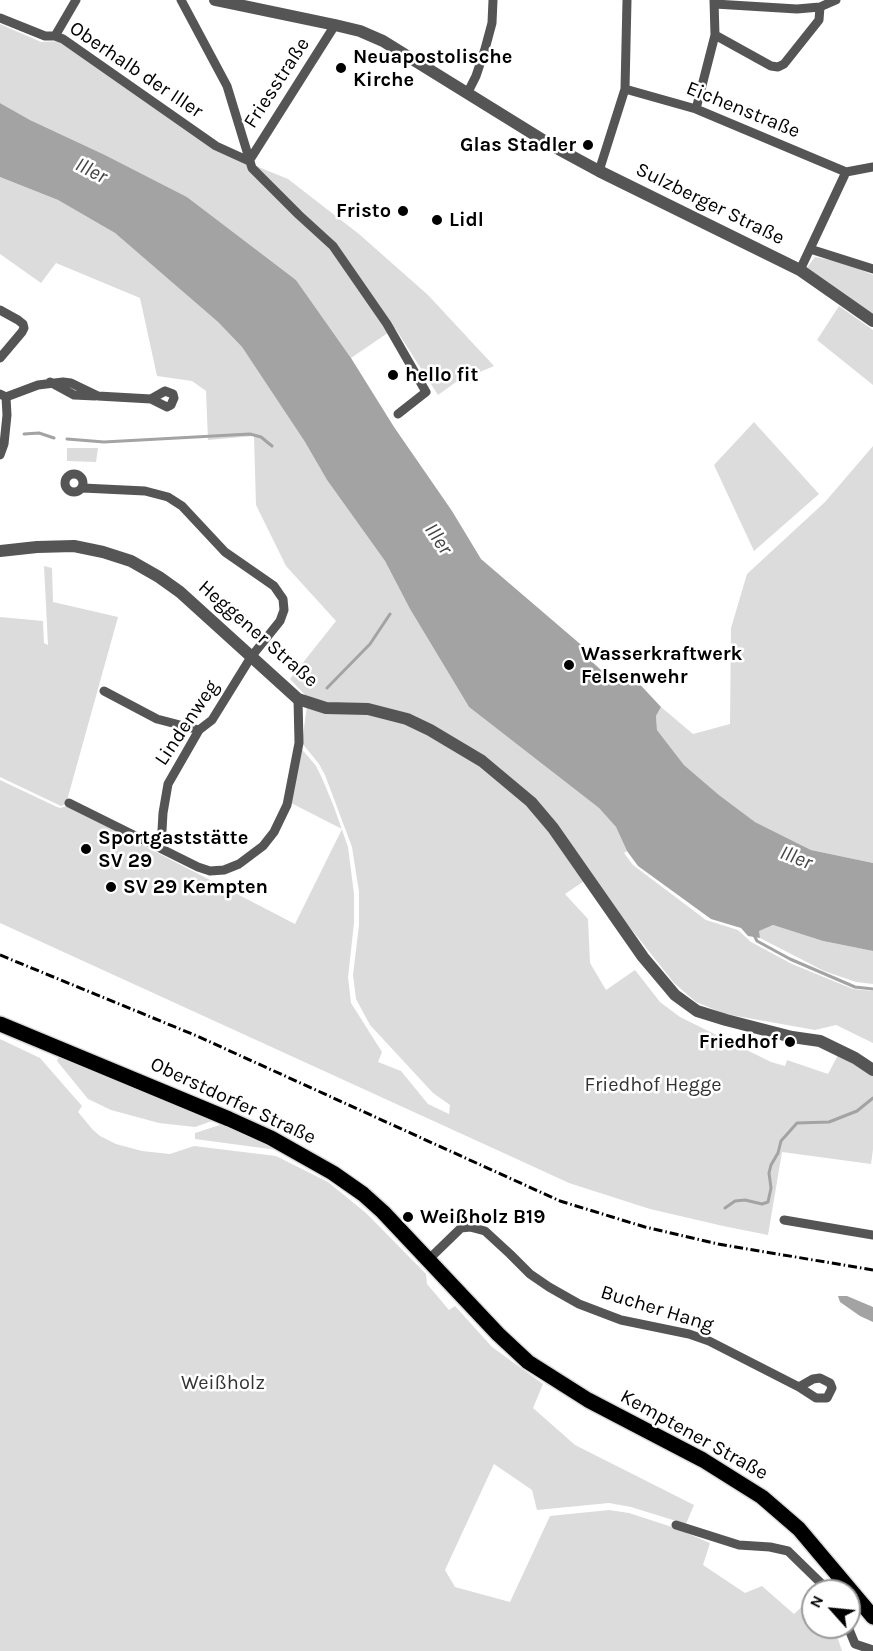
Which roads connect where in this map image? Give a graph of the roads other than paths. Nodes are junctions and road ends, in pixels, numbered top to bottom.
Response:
1 (76, 0) edge
2 (181, 0) edge
3 (215, 0) edge
4 (493, 0) edge
5 (627, 0) edge
6 (837, 0) edge
7 (715, 2) edge
8 (820, 7) junction
9 (0, 18) edge
10 (336, 25) junction
11 (715, 34) junction
12 (55, 36) junction
13 (625, 88) junction
14 (467, 94) junction
15 (696, 109) junction
16 (249, 161) junction
17 (873, 167) edge
18 (599, 171) junction
19 (846, 171) junction
20 (810, 249) junction
21 (873, 269) edge
22 (800, 270) junction
23 (0, 310) edge
24 (873, 321) edge
25 (0, 358) edge
26 (3, 395) edge
27 (151, 399) dead end
28 (398, 414) dead end
29 (0, 455) edge
30 (83, 488) dead end
31 (0, 551) edge
32 (251, 657) junction
33 (104, 691) dead end
34 (298, 699) junction
35 (199, 730) junction
36 (69, 802) dead end
37 (161, 848) junction
38 (0, 1023) edge
39 (873, 1070) edge
40 (784, 1220) dead end
41 (873, 1236) edge
42 (428, 1260) junction
43 (498, 1334) joint
44 (799, 1387) dead end
45 (676, 1525) dead end
46 (817, 1579) edge
47 (873, 1617) edge
48 (853, 1639) edge
49 (873, 1650) edge

1 - 12 street
2 - 16 street
3 - 10 street, Sulzberger Straße
4 - 14 street
5 - 13 street
6 - 8 street
7 - 8 street
7 - 11 street
8 - 11 street
9 - 12 street, Oberhalb der Iller
10 - 14 street, Sulzberger Straße
10 - 16 street, Friesstraße
11 - 15 street
12 - 16 street, Oberhalb der Iller
13 - 15 street, Eichenstraße
13 - 18 street
14 - 18 street, Sulzberger Straße
15 - 19 street, Eichenstraße
16 - 28 street
17 - 19 street
18 - 22 street, Sulzberger Straße
19 - 20 street
20 - 21 street, Sulzberger Straße
20 - 22 street
22 - 24 street, Sulzberger Straße
23 - 25 street
26 - 27 street
26 - 29 street
30 - 32 street, Lindenweg
31 - 32 street, Heggener Straße
32 - 34 street, Heggener Straße
32 - 35 street, Lindenweg
33 - 35 street
34 - 37 street
34 - 39 street, Heggener Straße
35 - 37 street, Lindenweg
36 - 37 street
38 - 42 main road, Oberstdorfer Straße
40 - 41 street
42 - 43 main road, Oberstdorfer Straße
42 - 44 street, Bucher Hang
43 - 47 main road, Kemptener Straße
45 - 46 street
48 - 49 street

